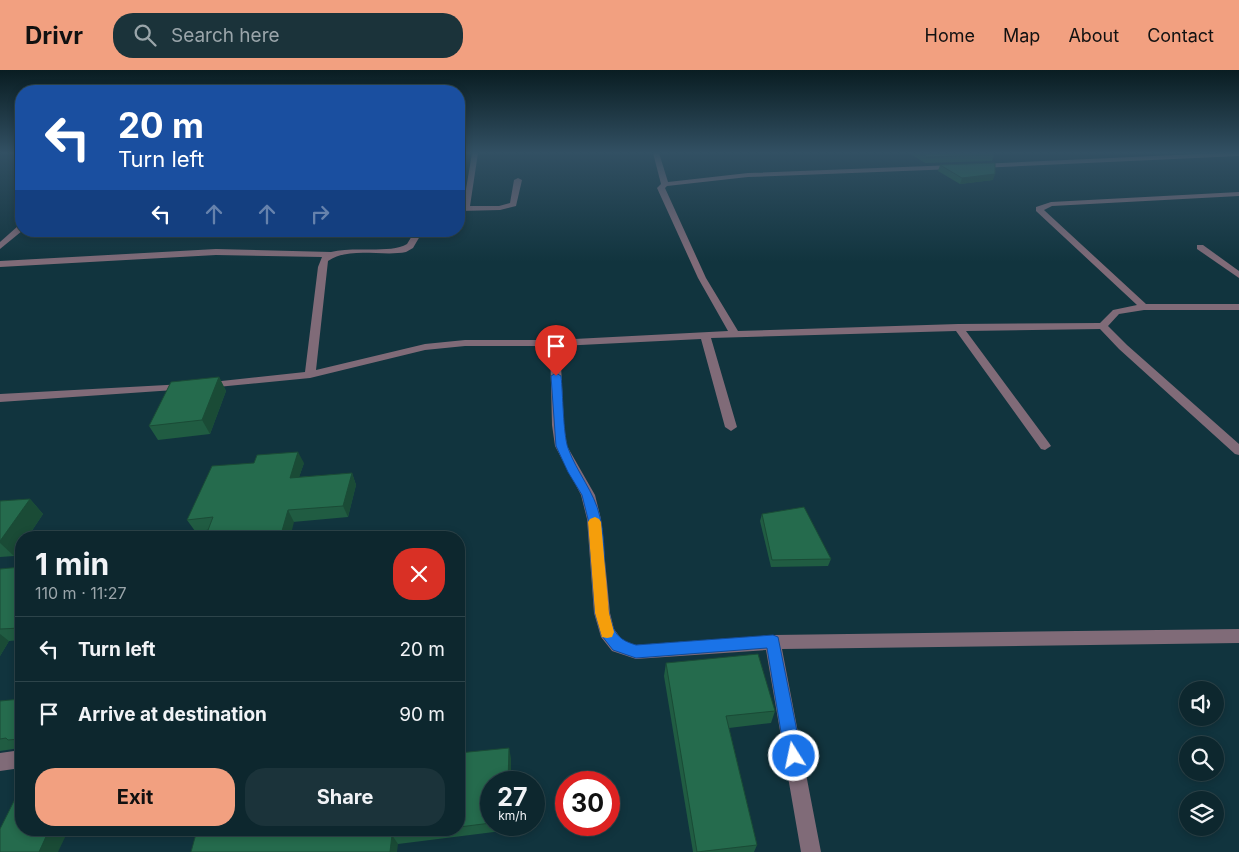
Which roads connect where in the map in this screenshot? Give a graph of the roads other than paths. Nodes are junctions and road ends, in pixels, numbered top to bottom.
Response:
1 (516, 189) edge
2 (662, 189) edge
3 (1239, 194) edge
4 (465, 209) edge
5 (15, 233) edge
6 (415, 237) edge
7 (0, 246) edge
8 (1200, 247) dead end
9 (333, 255) junction
10 (0, 264) edge
11 (1239, 275) edge
12 (1144, 307) junction
13 (1239, 307) edge
14 (1103, 326) junction
15 (958, 327) junction
16 (735, 334) junction
17 (705, 336) junction
18 (555, 343) junction
19 (310, 375) junction
20 (0, 398) edge
21 (731, 427) dead end
22 (1045, 446) dead end
23 (1239, 451) edge
24 (1239, 636) edge
25 (773, 642) junction
26 (15, 760) edge
27 (0, 762) edge
28 (811, 852) edge

1 - 4 street
2 - 16 street
3 - 12 street
5 - 7 street
6 - 9 street
8 - 11 street
9 - 10 street
9 - 19 street
12 - 13 street
12 - 14 street
14 - 15 street
14 - 23 street
15 - 16 street
15 - 22 street
16 - 17 street
17 - 18 street
17 - 21 street
18 - 19 street
18 - 25 street
19 - 20 street
24 - 25 street
25 - 28 street
26 - 27 street

